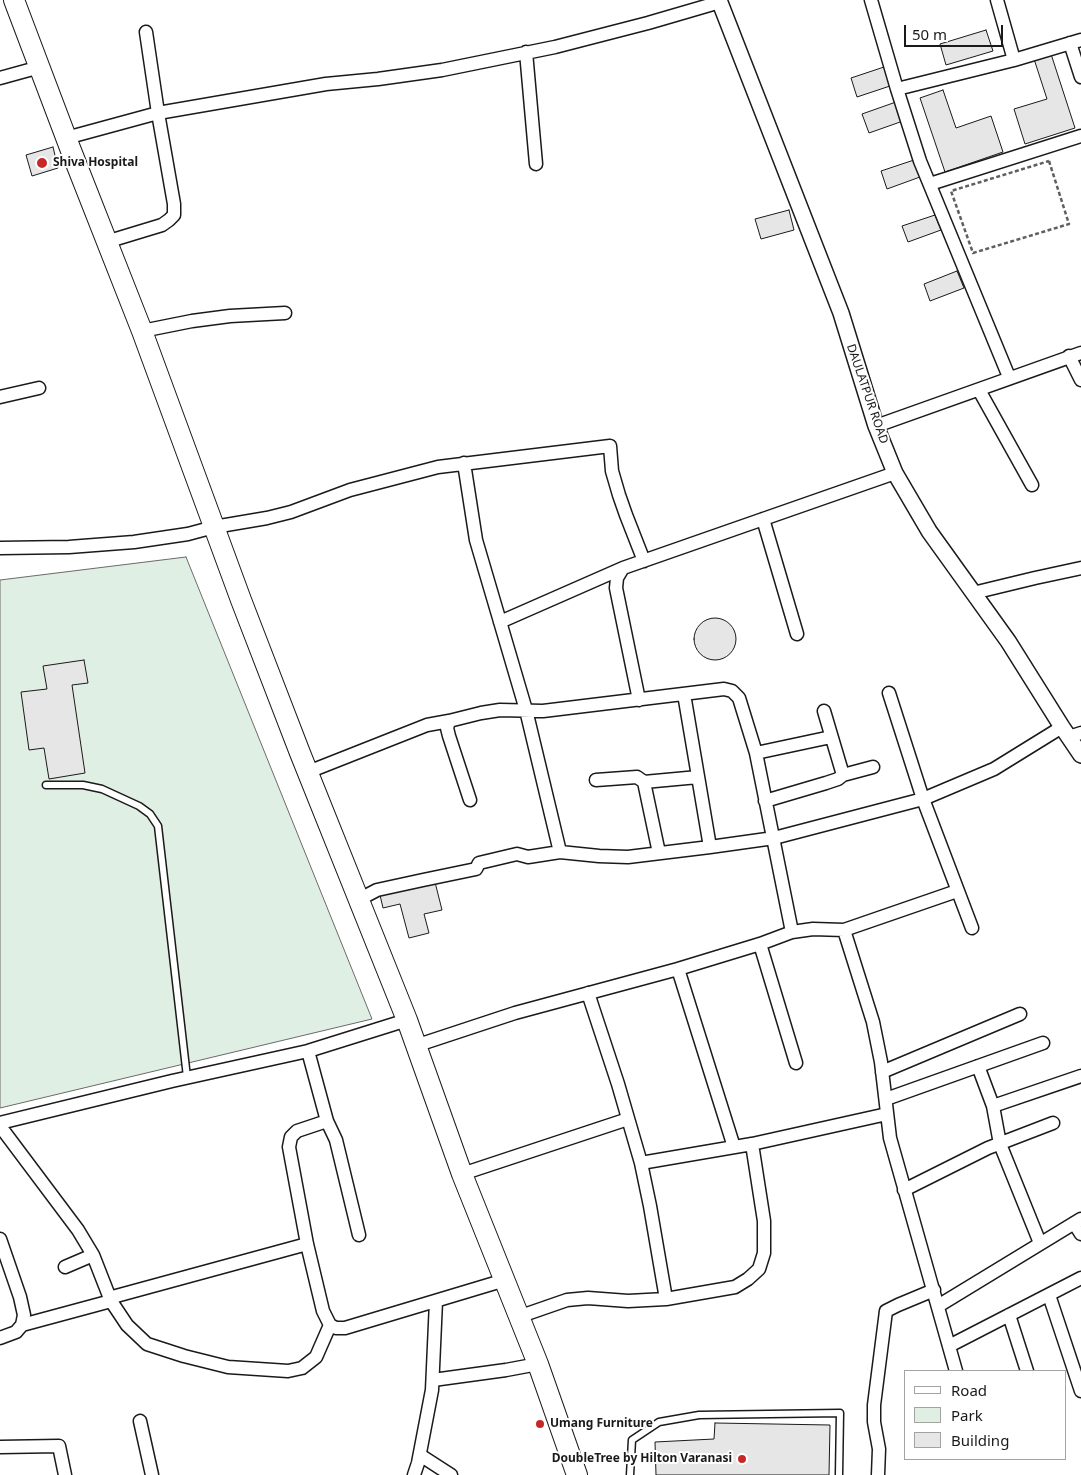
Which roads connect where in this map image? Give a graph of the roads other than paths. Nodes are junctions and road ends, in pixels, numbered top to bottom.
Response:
1 (14, 0) edge
2 (871, 0) edge
3 (997, 0) edge
4 (720, 1) edge
5 (146, 32) dead end
6 (1076, 42) edge
7 (526, 52) junction
8 (1014, 60) junction
9 (40, 67) junction
10 (1081, 77) edge
11 (0, 78) edge
12 (897, 90) junction
13 (158, 112) junction
14 (1081, 136) edge
15 (66, 138) junction
16 (536, 164) dead end
17 (930, 184) junction
18 (106, 242) junction
19 (285, 313) dead end
20 (142, 331) junction
21 (1075, 355) edge
22 (1009, 377) junction
23 (1081, 380) edge
24 (39, 388) dead end
25 (979, 390) junction
26 (0, 397) edge
27 (876, 426) junction
28 (464, 464) junction
29 (895, 473) junction
30 (1032, 485) dead end
31 (763, 519) junction
32 (214, 527) junction
33 (0, 548) edge
34 (644, 560) junction
35 (623, 568) junction
36 (1081, 568) edge
37 (973, 593) junction
38 (500, 622) junction
39 (797, 634) dead end
40 (684, 694) junction
41 (889, 694) dead end
42 (639, 700) junction
43 (526, 710) junction
44 (824, 711) dead end
45 (450, 721) junction
46 (1071, 733) edge
47 (831, 737) junction
48 (756, 753) junction
49 (1081, 755) edge
50 (873, 767) dead end
51 (308, 772) junction
52 (843, 775) junction
53 (698, 777) junction
54 (596, 780) dead end
55 (644, 782) junction
56 (46, 785) dead end
57 (922, 799) junction
58 (470, 800) dead end
59 (765, 801) junction
60 (774, 838) junction
61 (710, 847) junction
62 (560, 852) junction
63 (659, 853) junction
64 (957, 891) junction
65 (358, 900) junction
66 (972, 928) dead end
67 (844, 930) junction
68 (792, 932) junction
69 (760, 944) junction
70 (678, 969) junction
71 (588, 993) junction
72 (1020, 1014) dead end
73 (407, 1020) junction
74 (1042, 1043) dead end
75 (415, 1046) junction
76 (308, 1051) junction
77 (796, 1063) dead end
78 (978, 1066) junction
79 (882, 1072) junction
80 (1081, 1076) edge
81 (187, 1078) junction
82 (886, 1099) junction
83 (993, 1106) junction
84 (886, 1114) junction
85 (628, 1119) junction
86 (327, 1121) junction
87 (1053, 1123) dead end
88 (0, 1125) edge
89 (752, 1144) junction
90 (1000, 1144) junction
91 (734, 1147) junction
92 (641, 1163) junction
93 (462, 1174) junction
94 (904, 1190) junction
95 (1078, 1221) edge
96 (1081, 1234) edge
97 (359, 1235) dead end
98 (0, 1239) edge
99 (308, 1244) junction
100 (1040, 1244) junction
101 (93, 1255) junction
102 (65, 1267) dead end
103 (1081, 1278) edge
104 (505, 1280) junction
105 (934, 1290) junction
106 (1049, 1295) junction
107 (666, 1299) junction
108 (436, 1300) junction
109 (111, 1301) junction
110 (938, 1306) junction
111 (1009, 1316) junction
112 (518, 1317) junction
113 (22, 1325) junction
114 (330, 1325) junction
115 (0, 1338) edge
116 (949, 1346) junction
117 (538, 1364) junction
118 (956, 1370) edge
119 (1027, 1370) edge
120 (433, 1380) junction
121 (1081, 1391) edge
122 (140, 1421) dead end
123 (0, 1448) edge
124 (420, 1455) junction
125 (65, 1475) edge
126 (152, 1475) edge
127 (414, 1475) edge
128 (450, 1475) edge
129 (576, 1475) edge
130 (630, 1475) edge
131 (839, 1475) edge
132 (878, 1475) edge

1 - 9 highway
2 - 12 street
3 - 8 street
4 - 7 street
4 - 27 street, DAULATPUR ROAD
5 - 13 street
6 - 8 street
6 - 10 street
7 - 13 street
7 - 16 street
8 - 12 street
9 - 11 street
9 - 15 highway
12 - 17 street
13 - 15 street
13 - 18 street
14 - 17 street
15 - 18 highway
17 - 22 street
18 - 20 highway
19 - 20 street
20 - 32 highway
21 - 22 street
21 - 23 street
22 - 25 street
24 - 26 street
25 - 27 street
25 - 30 street
27 - 29 street, DAULATPUR ROAD
28 - 32 street
28 - 34 street
28 - 38 street
29 - 31 street
29 - 37 street, DAULATPUR ROAD
31 - 34 street
31 - 39 street
32 - 33 street
32 - 51 highway
34 - 35 street
35 - 38 street
35 - 42 street
36 - 37 street
37 - 46 street, DAULATPUR ROAD
38 - 43 street
40 - 42 street
40 - 48 street
40 - 53 street
41 - 57 street
42 - 43 street
43 - 45 street
43 - 62 street
44 - 47 street
45 - 51 street
45 - 58 street
46 - 49 street, DAULATPUR ROAD
46 - 57 street
47 - 48 street
47 - 52 street
48 - 59 street
50 - 52 street
51 - 65 highway
52 - 59 street
53 - 55 street
53 - 61 street
54 - 55 street
55 - 63 street
56 - 81 lane
57 - 60 street
57 - 64 street
59 - 60 street
60 - 61 street
60 - 68 street
61 - 63 street
62 - 63 street
62 - 65 street
64 - 66 street
64 - 67 street
65 - 73 highway
67 - 68 street
67 - 79 street
68 - 69 street
69 - 70 street
69 - 77 street
70 - 71 street
70 - 91 street
71 - 75 street
71 - 85 street
72 - 79 street
73 - 75 highway
73 - 76 street
74 - 78 street
75 - 93 highway
76 - 81 street
76 - 86 street
78 - 82 street
78 - 83 street
79 - 82 street
80 - 83 street
81 - 88 street
82 - 84 street
83 - 90 street
84 - 89 street
84 - 94 street
85 - 92 street
85 - 93 street
86 - 97 street
86 - 99 street
87 - 90 street
88 - 101 street
89 - 91 street
89 - 107 street
90 - 94 street
90 - 100 street
91 - 92 street
92 - 107 street
93 - 104 highway
94 - 105 street
95 - 96 street
95 - 100 street
98 - 113 street
99 - 109 street
99 - 114 street
100 - 110 street
101 - 102 street
101 - 109 street
103 - 106 street
104 - 108 street
104 - 112 highway
105 - 110 street
105 - 132 street
106 - 111 street
106 - 121 street
107 - 112 street
108 - 114 street
108 - 120 street
109 - 113 street
109 - 114 street
110 - 116 street
111 - 116 street
111 - 119 street
112 - 117 highway
113 - 115 street
116 - 118 street
117 - 120 street
117 - 129 highway
120 - 124 street
122 - 126 street
123 - 125 street
124 - 127 street
124 - 128 street
130 - 131 lane

